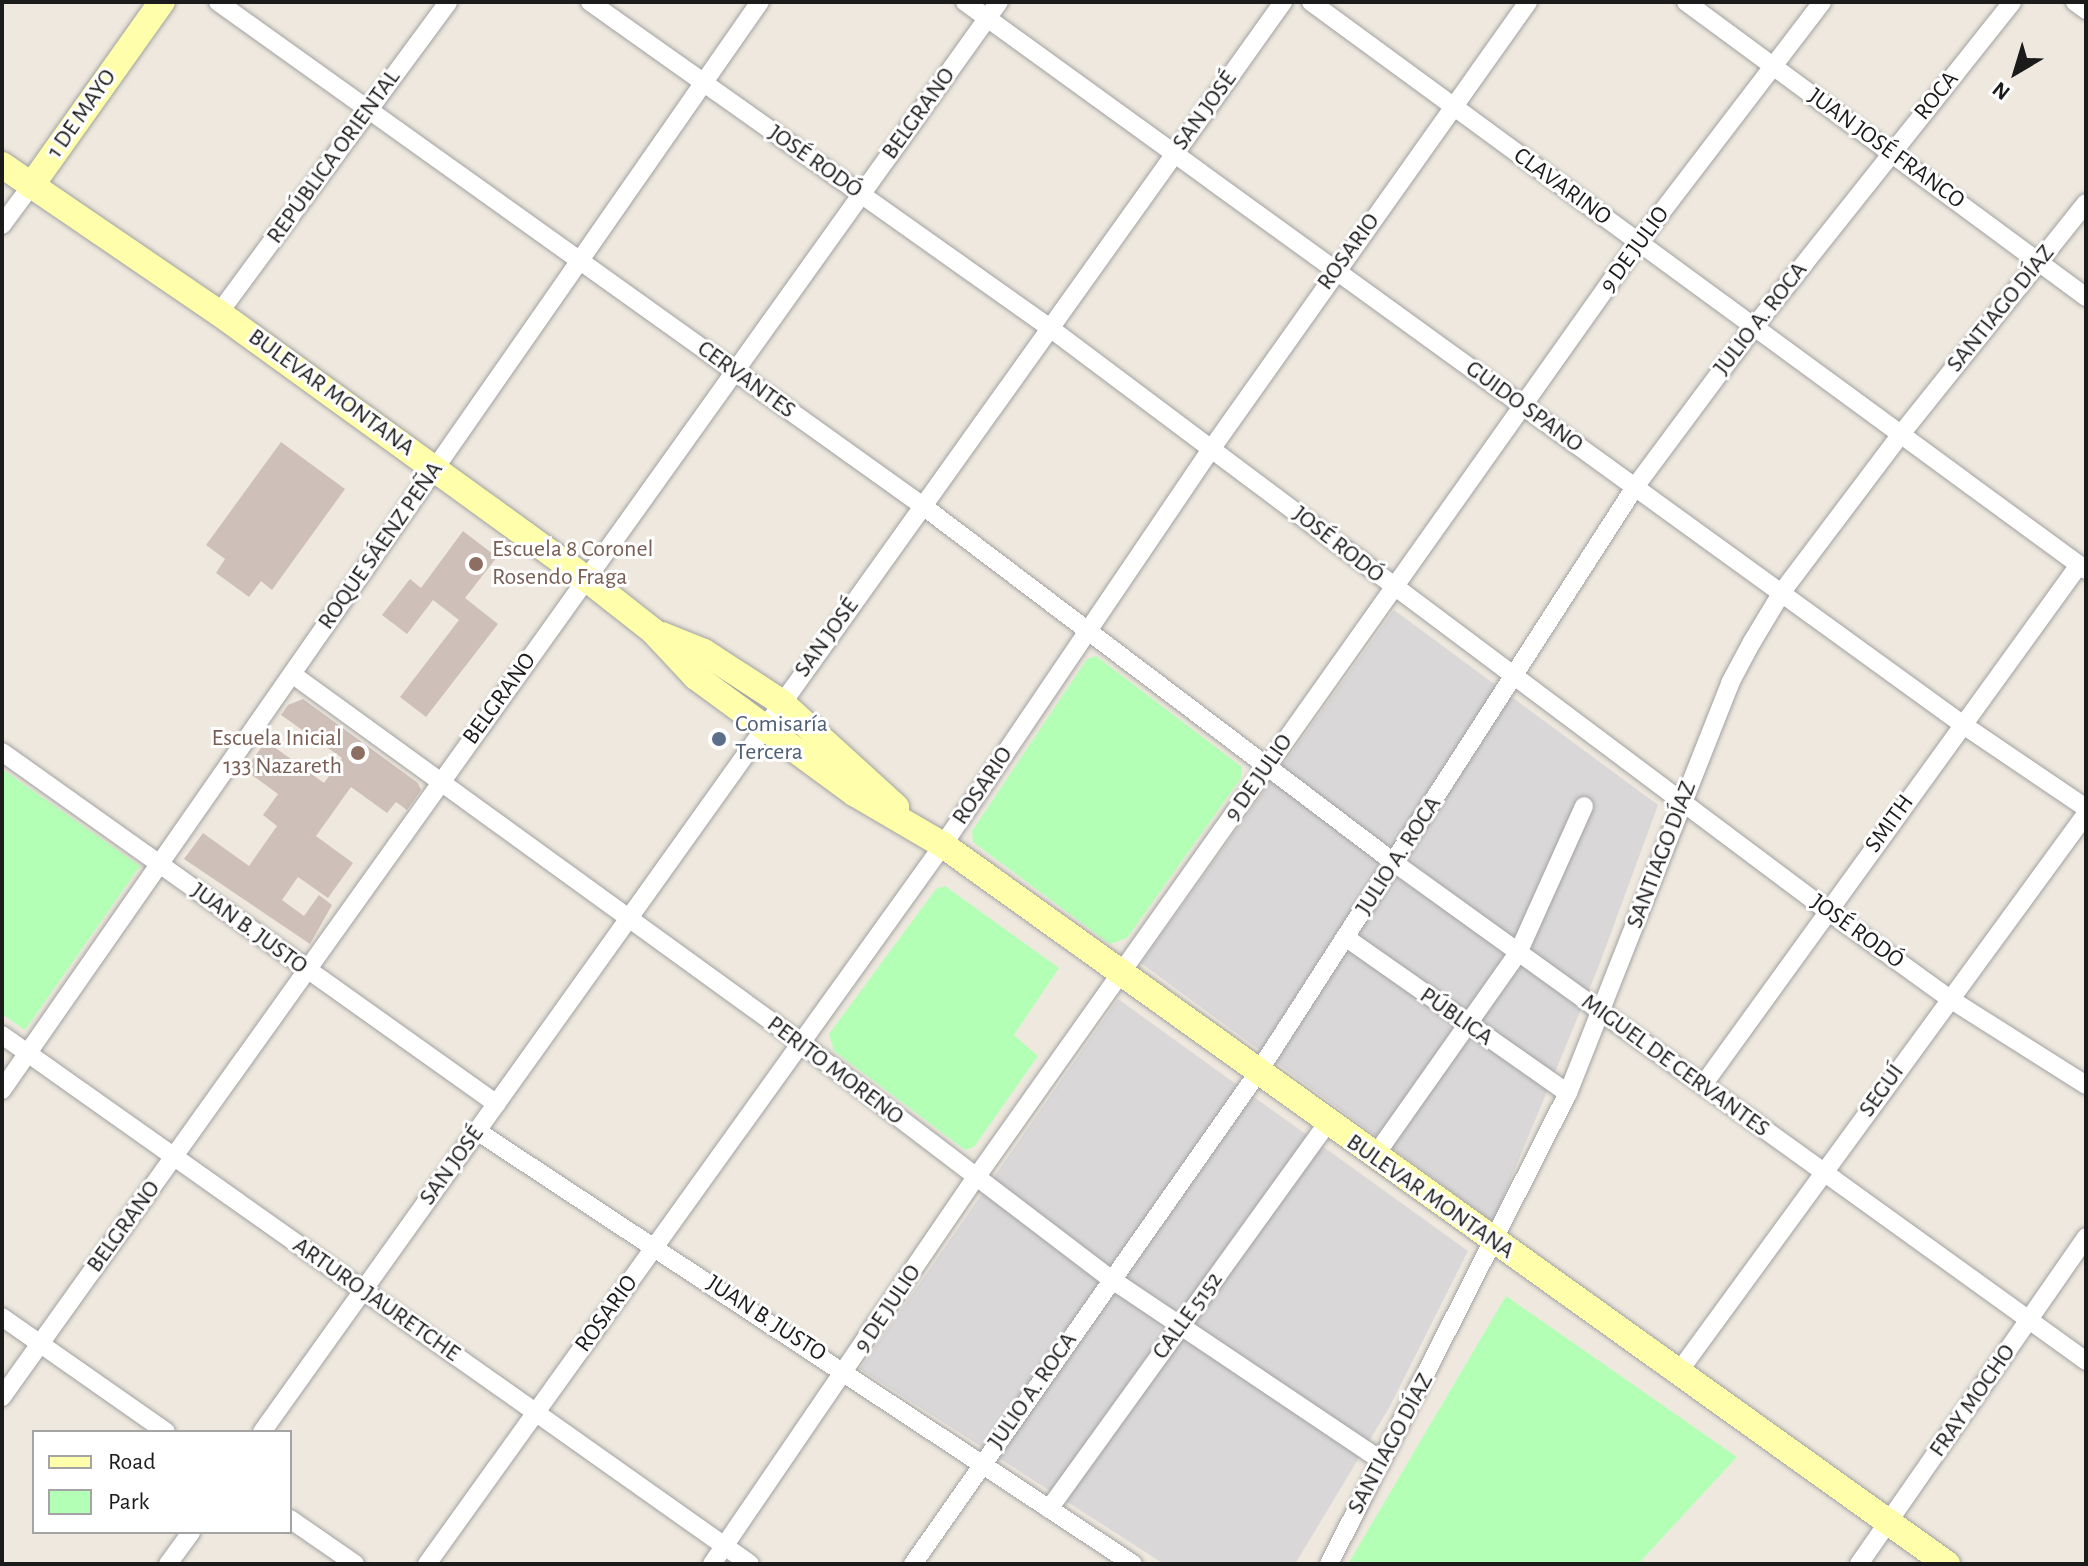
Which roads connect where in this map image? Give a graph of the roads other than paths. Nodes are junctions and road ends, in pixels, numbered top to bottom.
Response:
1 (162, 2) edge
2 (218, 2) edge
3 (448, 2) edge
4 (590, 2) edge
5 (760, 2) edge
6 (965, 2) edge
7 (999, 2) edge
8 (1283, 2) edge
9 (1311, 2) edge
10 (1528, 2) edge
11 (1686, 2) edge
12 (1822, 2) edge
13 (2012, 2) edge
14 (2075, 2) edge
15 (2086, 10) edge
16 (987, 18) junction
17 (1775, 67) junction
18 (704, 83) junction
19 (1453, 107) junction
20 (369, 110) junction
21 (1891, 153) junction
22 (1174, 154) junction
23 (2, 165) edge
24 (31, 186) junction
25 (861, 194) junction
26 (2086, 203) edge
27 (2, 225) edge
28 (1638, 243) junction
29 (580, 261) junction
30 (2039, 262) junction
31 (1336, 269) junction
32 (2086, 297) edge
33 (219, 313) junction
34 (1050, 328) junction
35 (1753, 328) junction
36 (735, 371) junction
37 (1523, 405) junction
38 (1901, 434) junction
39 (1212, 448) junction
40 (435, 469) junction
41 (1635, 487) junction
42 (923, 506) junction
43 (2082, 568) edge
44 (587, 579) junction
45 (1394, 588) junction
46 (1782, 592) junction
47 (1089, 627) junction
48 (653, 631) junction
49 (292, 674) junction
50 (1511, 675) junction
51 (781, 702) junction
52 (1962, 724) junction
53 (763, 727) junction
54 (2, 752) edge
55 (1266, 768) junction
56 (441, 782) junction
57 (1682, 802) junction
58 (1584, 806) dead end
59 (2086, 811) edge
60 (915, 827) junction
61 (943, 845) junction
62 (159, 864) junction
63 (1396, 864) junction
64 (1828, 911) junction
65 (629, 918) junction
66 (1345, 937) junction
67 (1518, 953) junction
68 (307, 970) junction
69 (1120, 976) junction
70 (1950, 999) junction
71 (1601, 1011) junction
72 (1470, 1028) junction
73 (2, 1035) edge
74 (801, 1043) junction
75 (27, 1053) junction
76 (1257, 1074) junction
77 (1703, 1085) junction
78 (2086, 1085) edge
79 (2, 1090) edge
80 (1568, 1093) junction
81 (497, 1104) junction
82 (1327, 1124) junction
83 (477, 1131) junction
84 (173, 1157) junction
85 (1374, 1157) junction
86 (1822, 1174) junction
87 (975, 1179) junction
88 (2086, 1237) edge
89 (1496, 1244) junction
90 (655, 1247) junction
91 (1111, 1279) junction
92 (363, 1290) junction
93 (2, 1317) edge
94 (2029, 1319) junction
95 (1182, 1324) junction
96 (40, 1344) junction
97 (2086, 1361) edge
98 (1680, 1370) junction
99 (846, 1371) junction
100 (2, 1397) edge
101 (536, 1413) junction
102 (163, 1430) edge
103 (263, 1430) edge
104 (1382, 1461) junction
105 (982, 1465) junction
106 (1049, 1509) junction
107 (292, 1520) edge
108 (1889, 1522) junction
109 (190, 1534) edge
110 (725, 1546) junction
111 (168, 1564) edge
112 (355, 1564) edge
113 (427, 1564) edge
114 (712, 1564) edge
115 (750, 1564) edge
116 (913, 1564) edge
117 (1133, 1564) edge
118 (1329, 1564) edge
119 (1859, 1564) edge
120 (1947, 1564) edge

1 - 24 main road, 1 DE MAYO
2 - 20 street, CERVANTES
3 - 20 street, REPÚBLICA ORIENTAL
4 - 18 street, JOSÉ RODÓ
5 - 18 street, ROQUE SÁENZ PEÑA
6 - 16 street, GUIDO SPANO
7 - 16 street, BELGRANO
8 - 22 street, SAN JOSÉ
9 - 19 street, CLAVARINO
10 - 19 street, ROSARIO
11 - 17 street, JUAN JOSÉ FRANCO
12 - 17 street, 9 DE JULIO
13 - 21 street, ROCA
14 - 15 street
16 - 22 street, GUIDO SPANO
16 - 25 street, BELGRANO
17 - 21 street, JUAN JOSÉ FRANCO
17 - 28 street, 9 DE JULIO
18 - 25 street, JOSÉ RODÓ
18 - 29 street, ROQUE SÁENZ PEÑA
19 - 28 street, CLAVARINO
19 - 31 street, ROSARIO
20 - 29 street, CERVANTES
20 - 33 street, REPÚBLICA ORIENTAL
21 - 30 street, JUAN JOSÉ FRANCO
21 - 35 street, JULIO A. ROCA
22 - 31 street, GUIDO SPANO
22 - 34 street, SAN JOSÉ
23 - 24 main road, BULEVAR MONTANA
24 - 27 street, 1 DE MAYO
24 - 33 main road, BULEVAR MONTANA
25 - 34 street, JOSÉ RODÓ
25 - 36 street, BELGRANO
26 - 30 street, SANTIAGO DÍAZ
28 - 35 street, CLAVARINO
28 - 37 street, 9 DE JULIO
29 - 36 street, CERVANTES
29 - 40 street, ROQUE SÁENZ PEÑA
30 - 32 street, JUAN JOSÉ FRANCO
30 - 38 street, SANTIAGO DÍAZ
31 - 37 street, GUIDO SPANO
31 - 39 street, ROSARIO
33 - 40 main road, BULEVAR MONTANA
34 - 39 street, JOSÉ RODÓ
34 - 42 street, SAN JOSÉ
35 - 38 street, CLAVARINO
35 - 41 street, JULIO A. ROCA
36 - 42 street, CERVANTES
36 - 44 street, BELGRANO
37 - 41 street, GUIDO SPANO
37 - 45 street, 9 DE JULIO
38 - 43 street, CLAVARINO
38 - 46 street, SANTIAGO DÍAZ
39 - 45 street, JOSÉ RODÓ
39 - 47 street, ROSARIO
40 - 44 main road, BULEVAR MONTANA
40 - 49 street, ROQUE SÁENZ PEÑA
41 - 46 street, GUIDO SPANO
41 - 50 street, JULIO A. ROCA
42 - 47 street, CERVANTES
42 - 51 street, SAN JOSÉ
43 - 52 street, SMITH
44 - 48 main road, BULEVAR MONTANA
44 - 56 street, BELGRANO
45 - 50 street, JOSÉ RODÓ
45 - 55 street, 9 DE JULIO
46 - 52 street, GUIDO SPANO
46 - 57 street, SANTIAGO DÍAZ
47 - 55 street, CERVANTES
47 - 61 street, ROSARIO
48 - 51 main road, BULEVAR MONTANA
48 - 53 main road, BULEVAR MONTANA
49 - 56 street, PERITO MORENO
49 - 62 street, ROQUE SÁENZ PEÑA
50 - 57 street, JOSÉ RODÓ
50 - 63 street, JULIO A. ROCA
51 - 53 street, SAN JOSÉ
51 - 60 main road, BULEVAR MONTANA
52 - 59 street, GUIDO SPANO
52 - 64 street, SMITH
53 - 60 main road, BULEVAR MONTANA
53 - 65 street, SAN JOSÉ
54 - 62 street, JUAN B. JUSTO
55 - 63 street, MIGUEL DE CERVANTES
55 - 69 street, 9 DE JULIO
56 - 65 street, PERITO MORENO
56 - 68 street, BELGRANO
57 - 64 street, JOSÉ RODÓ
57 - 71 street, SANTIAGO DÍAZ
58 - 67 street
59 - 70 street, SEGUÍ
60 - 61 main road, BULEVAR MONTANA
61 - 69 main road, BULEVAR MONTANA
61 - 74 street, ROSARIO
62 - 68 street, JUAN B. JUSTO
62 - 75 street, ROQUE SÁENZ PEÑA
63 - 66 street, JULIO A. ROCA
63 - 67 street, MIGUEL DE CERVANTES
64 - 70 street, JOSÉ RODÓ
64 - 77 street, SMITH
65 - 74 street, PERITO MORENO
65 - 81 street, SAN JOSÉ
66 - 72 street, PÚBLICA
66 - 76 street, JULIO A. ROCA
67 - 71 street, MIGUEL DE CERVANTES
67 - 72 street
68 - 81 street, JUAN B. JUSTO
68 - 84 street, BELGRANO
69 - 76 main road, BULEVAR MONTANA
69 - 87 street, 9 DE JULIO
70 - 78 street, JOSÉ RODÓ
70 - 86 street, SEGUÍ
71 - 77 street, MIGUEL DE CERVANTES
71 - 80 street, SANTIAGO DÍAZ
72 - 80 street, PÚBLICA
72 - 85 street
73 - 75 street, ARTURO JAURETCHE
74 - 87 street, PERITO MORENO
74 - 90 street, ROSARIO
75 - 79 street, ROQUE SÁENZ PEÑA
75 - 84 street, ARTURO JAURETCHE
76 - 82 main road, BULEVAR MONTANA
76 - 91 street, JULIO A. ROCA
77 - 86 street, MIGUEL DE CERVANTES
80 - 89 street, SANTIAGO DÍAZ
81 - 83 street, SAN JOSÉ
82 - 85 main road, BULEVAR MONTANA
82 - 95 street, CALLE 5152
83 - 90 street, JUAN B. JUSTO
83 - 92 street, SAN JOSÉ
84 - 92 street, ARTURO JAURETCHE
84 - 96 street, BELGRANO
85 - 89 main road, BULEVAR MONTANA
86 - 94 street, MIGUEL DE CERVANTES
86 - 98 street, SEGUÍ
87 - 91 street, PERITO MORENO
87 - 99 street, 9 DE JULIO
88 - 94 street, FRAY MOCHO
89 - 98 main road, BULEVAR MONTANA
89 - 104 street, SANTIAGO DÍAZ
90 - 99 street, JUAN B. JUSTO
90 - 101 street, ROSARIO
91 - 95 street, PERITO MORENO
91 - 105 street, JULIO A. ROCA
92 - 101 street, ARTURO JAURETCHE
92 - 103 street, SAN JOSÉ
93 - 96 street
94 - 97 street, MIGUEL DE CERVANTES
94 - 108 street, FRAY MOCHO
95 - 104 street, PERITO MORENO
95 - 106 street, CALLE 5152
96 - 100 street, BELGRANO
96 - 102 street
98 - 108 main road, BULEVAR MONTANA
99 - 105 street, JUAN B. JUSTO
99 - 110 street, 9 DE JULIO
101 - 110 street, ARTURO JAURETCHE
101 - 113 street, ROSARIO
104 - 118 street, SANTIAGO DÍAZ
105 - 106 street, JUAN B. JUSTO
105 - 116 street, JULIO A. ROCA
106 - 117 street, JUAN B. JUSTO
107 - 112 street
108 - 119 street, FRAY MOCHO
108 - 120 main road, BULEVAR MONTANA
109 - 111 street
110 - 114 street, 9 DE JULIO
110 - 115 street, ARTURO JAURETCHE

